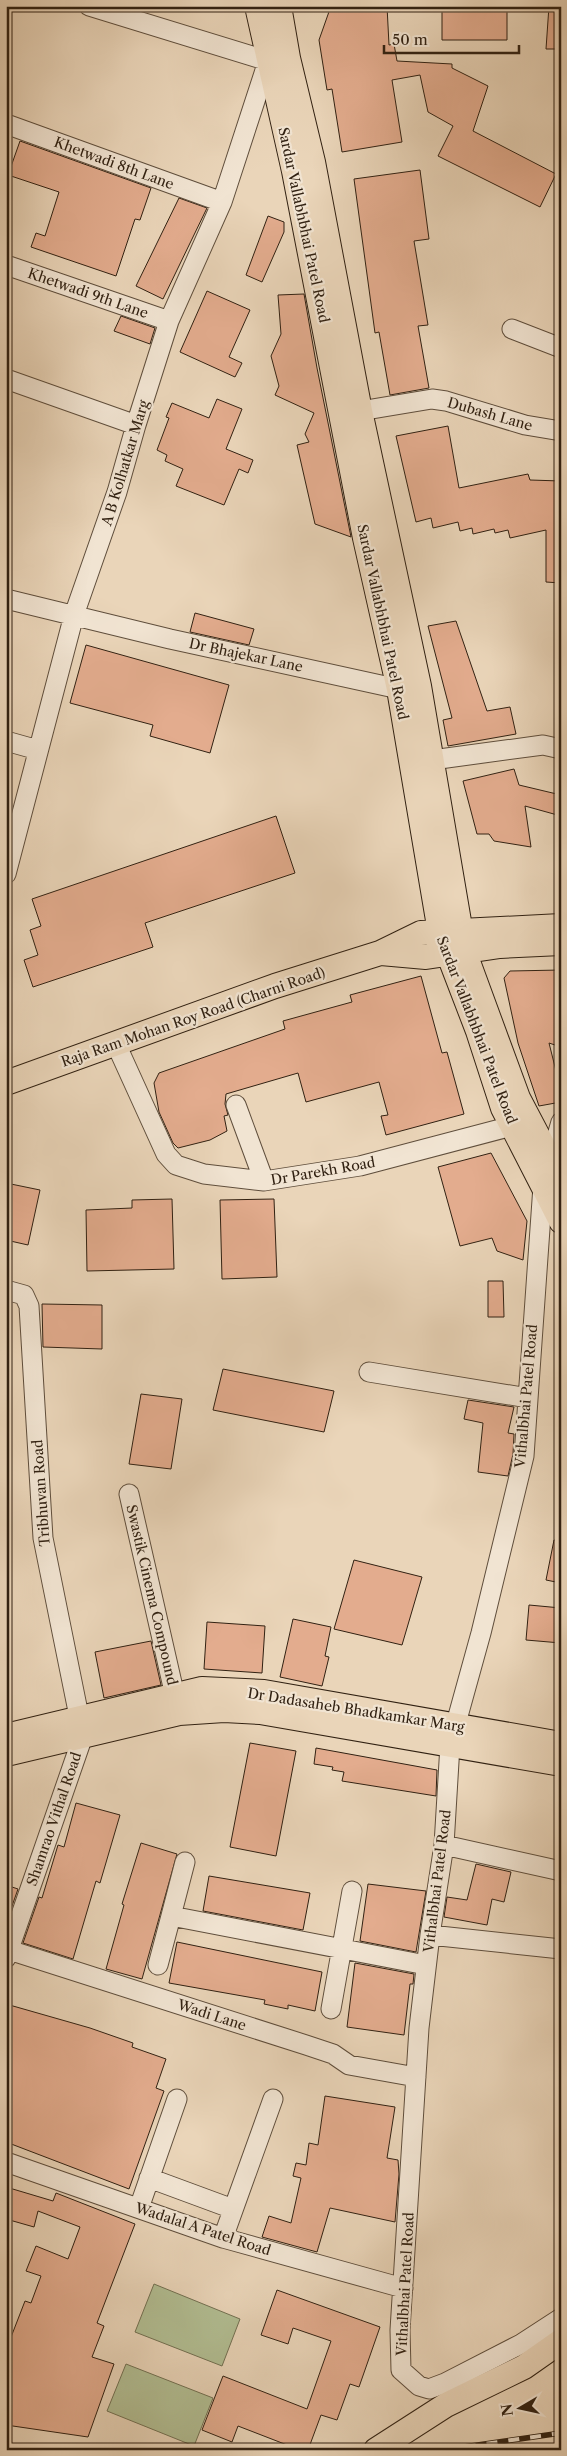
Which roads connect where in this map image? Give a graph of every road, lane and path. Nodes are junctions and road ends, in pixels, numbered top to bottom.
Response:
1 (89, 6) edge
2 (257, 6) edge
3 (279, 6) edge
4 (278, 60) junction
5 (6, 124) edge
6 (222, 202) junction
7 (6, 265) edge
8 (169, 321) junction
9 (512, 329) dead end
10 (561, 348) edge
11 (6, 379) edge
12 (360, 411) junction
13 (136, 425) junction
14 (561, 431) edge
15 (6, 599) edge
16 (74, 615) junction
17 (409, 687) junction
18 (6, 741) edge
19 (561, 749) edge
20 (38, 750) junction
21 (432, 760) junction
22 (7, 870) edge
23 (557, 934) edge
24 (453, 942) junction
25 (116, 1044) junction
26 (6, 1083) edge
27 (236, 1105) dead end
28 (512, 1126) junction
29 (560, 1131) edge
30 (551, 1175) edge
31 (264, 1181) junction
32 (561, 1221) edge
33 (6, 1290) edge
34 (369, 1372) dead end
35 (528, 1398) junction
36 (129, 1494) dead end
37 (175, 1696) junction
38 (80, 1727) junction
39 (6, 1736) edge
40 (452, 1736) junction
41 (561, 1744) edge
42 (6, 1754) edge
43 (561, 1764) edge
44 (444, 1845) junction
45 (185, 1862) dead end
46 (561, 1871) edge
47 (352, 1890) dead end
48 (171, 1916) junction
49 (430, 1935) junction
50 (341, 1948) junction
51 (561, 1949) edge
52 (7, 1954) edge
53 (158, 1965) dead end
54 (426, 1965) junction
55 (331, 2009) dead end
56 (416, 2077) junction
57 (177, 2099) dead end
58 (273, 2099) dead end
59 (6, 2162) edge
60 (149, 2178) junction
61 (139, 2208) junction
62 (233, 2209) junction
63 (223, 2238) junction
64 (403, 2288) junction
65 (561, 2318) edge
66 (561, 2341) edge
67 (376, 2450) edge

1 - 4 street
2 - 4 main road, Sardar Vallabhbhai Patel Road
3 - 4 main road, Sardar Vallabhbhai Patel Road
4 - 6 street, A B Kolhatkar Marg
4 - 12 main road, Sardar Vallabhbhai Patel Road
4 - 17 main road, Sardar Vallabhbhai Patel Road
5 - 6 street, Khetwadi 8th Lane
6 - 8 street, A B Kolhatkar Marg
7 - 8 street, Khetwadi 9th Lane
8 - 13 street, A B Kolhatkar Marg
9 - 10 street
11 - 13 street
12 - 14 street, Dubash Lane
12 - 17 main road, Sardar Vallabhbhai Patel Road
13 - 16 street, A B Kolhatkar Marg
15 - 16 street, Dr Bhajekar Lane
16 - 17 street, Dr Bhajekar Lane
16 - 20 street, A B Kolhatkar Marg
17 - 21 main road, Sardar Vallabhbhai Patel Road
17 - 24 main road, Sardar Vallabhbhai Patel Road
18 - 20 street
19 - 21 street
20 - 22 street, A B Kolhatkar Marg
21 - 24 main road, Sardar Vallabhbhai Patel Road
23 - 24 main road, Raja Ram Mohan Roy Road (Charni Road)
24 - 25 main road, Raja Ram Mohan Roy Road (Charni Road)
24 - 28 main road, Sardar Vallabhbhai Patel Road
24 - 30 main road, Sardar Vallabhbhai Patel Road
25 - 26 main road, Raja Ram Mohan Roy Road (Charni Road)
25 - 31 street, Dr Parekh Road
27 - 31 street
28 - 30 main road, Sardar Vallabhbhai Patel Road
28 - 31 street, Dr Parekh Road
29 - 30 street, Vithalbhai Patel Road
30 - 32 main road, Sardar Vallabhbhai Patel Road
30 - 35 street, Vithalbhai Patel Road
33 - 38 street, Tribhuvan Road
34 - 35 street
35 - 40 street, Vithalbhai Patel Road
36 - 37 street, Swastik Cinema Compound
37 - 38 main road, Dr Dadasaheb Bhadkamkar Marg
37 - 40 main road, Dr Dadasaheb Bhadkamkar Marg
38 - 39 main road, Dr Dadasaheb Bhadkamkar Marg
38 - 40 main road, Dr Dadasaheb Bhadkamkar Marg
38 - 42 main road, Dr Dadasaheb Bhadkamkar Marg
38 - 52 street, Shamrao Vithal Road
40 - 41 main road, Dr Dadasaheb Bhadkamkar Marg
40 - 43 main road, Dr Dadasaheb Bhadkamkar Marg
40 - 44 street, Vithalbhai Patel Road
44 - 46 street
44 - 49 street, Vithalbhai Patel Road
45 - 48 street
47 - 50 street
48 - 50 street
48 - 53 street
49 - 51 street
49 - 54 street, Vithalbhai Patel Road
50 - 54 street
50 - 55 street
52 - 56 street, Wadi Lane
54 - 56 street, Vithalbhai Patel Road
56 - 64 street, Vithalbhai Patel Road
57 - 60 street
58 - 62 street
59 - 61 street, Wadalal A Patel Road
60 - 61 street
60 - 62 street
61 - 63 street, Wadalal A Patel Road
62 - 63 street
63 - 64 street, Wadalal A Patel Road
64 - 65 street, Vithalbhai Patel Road
66 - 67 main road

